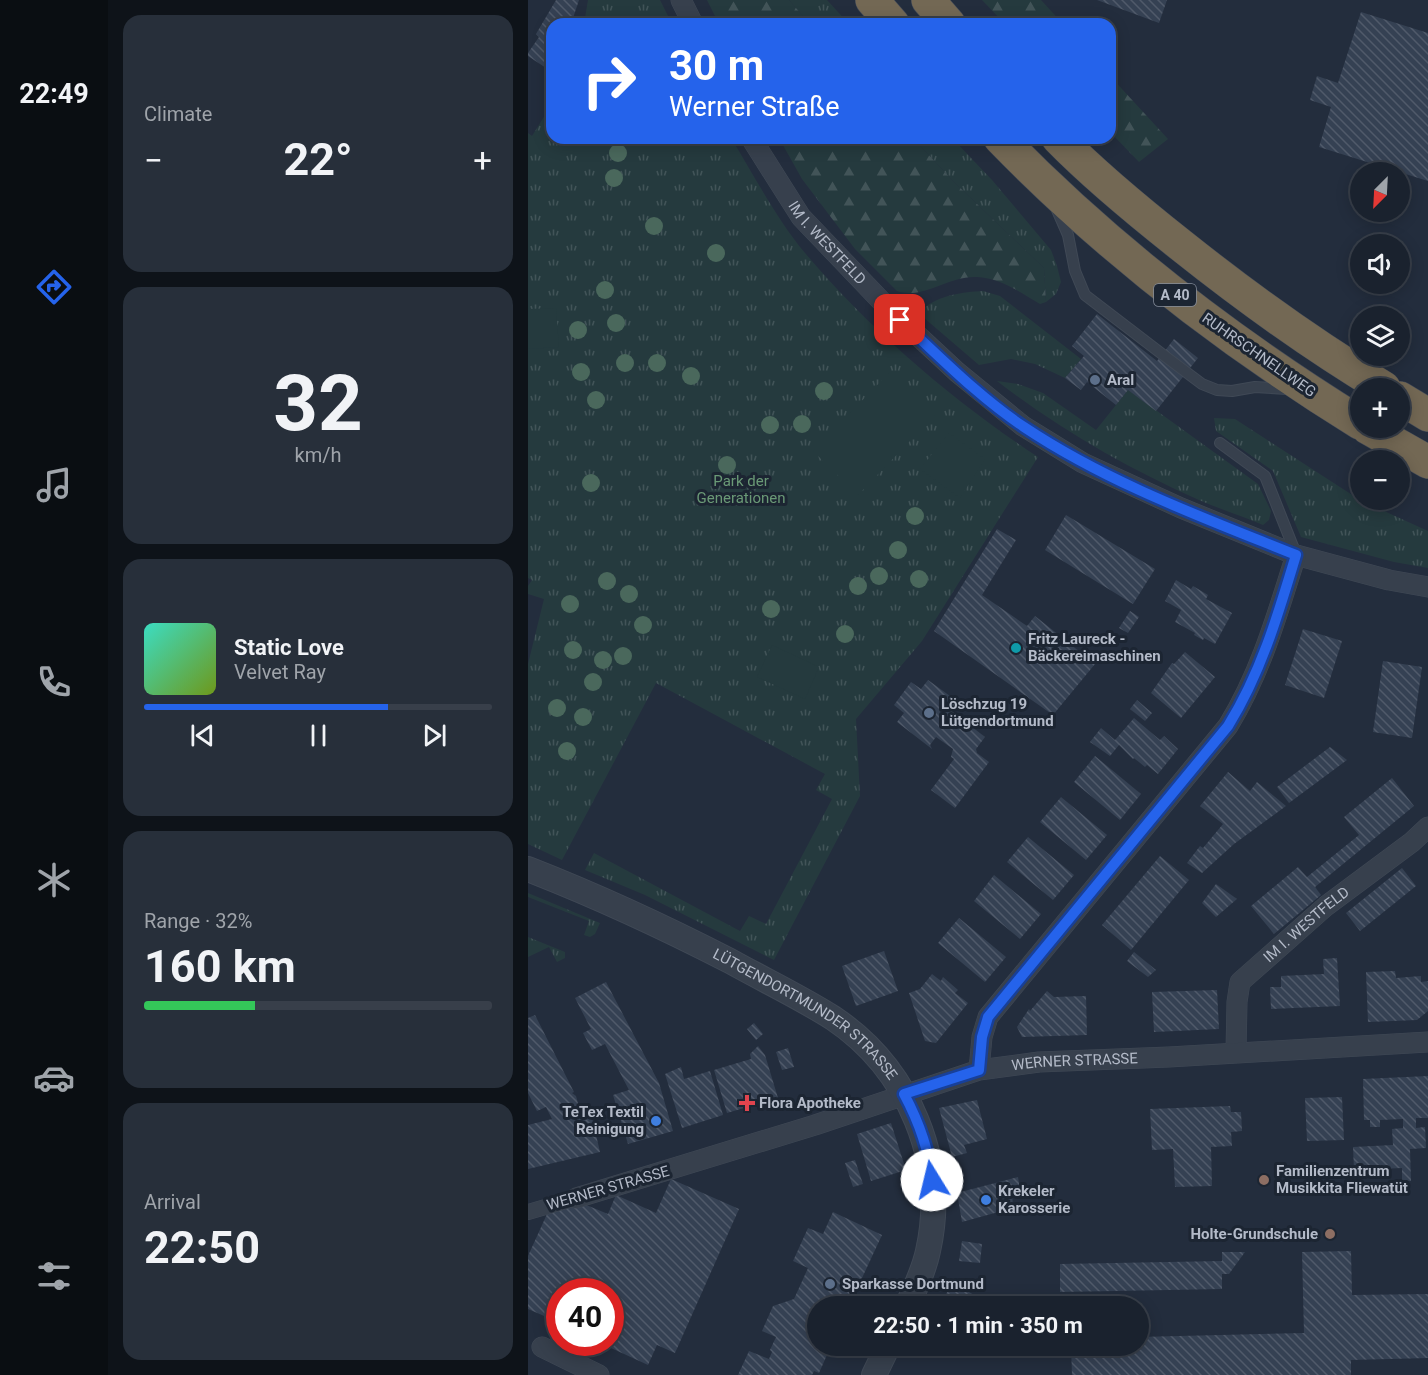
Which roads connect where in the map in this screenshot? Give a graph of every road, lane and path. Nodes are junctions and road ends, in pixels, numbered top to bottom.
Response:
1 (681, 0) edge
2 (872, 0) edge
3 (928, 0) edge
4 (690, 18) edge
5 (888, 18) edge
6 (944, 18) edge
7 (755, 144) edge
8 (1064, 144) edge
9 (1009, 147) edge
10 (1368, 378) edge
11 (1410, 404) edge
12 (1428, 415) edge
13 (1350, 417) edge
14 (1350, 418) edge
15 (1386, 438) edge
16 (1220, 443) dead end
17 (1428, 462) edge
18 (1296, 555) junction
19 (1428, 587) edge
20 (1428, 827) edge
21 (528, 868) edge
22 (1428, 1042) edge
23 (1236, 1052) junction
24 (979, 1070) junction
25 (904, 1094) junction
26 (576, 1198) joint
27 (528, 1212) edge
28 (911, 1296) edge
29 (535, 1345) edge
30 (883, 1356) edge
31 (598, 1375) edge
32 (874, 1375) edge

1 - 4 street
2 - 5 highway
3 - 6 highway
7 - 18 street, IM I. WESTFELD
8 - 10 highway, A 40
9 - 13 highway, RUHRSCHNELLWEG / A 40
9 - 14 lane
11 - 12 highway
15 - 17 highway, RUHRSCHNELLWEG / A 40
16 - 18 lane
18 - 19 street, IM I. WESTFELD
18 - 24 street
20 - 23 street, IM I. WESTFELD
21 - 25 street, LÜTGENDORTMUNDER STRASSE
22 - 23 street, WERNER STRASSE
23 - 24 street, WERNER STRASSE
24 - 25 street, WERNER STRASSE
25 - 26 street, WERNER STRASSE
25 - 28 street, LÜTGENDORTMUNDER STRASSE
26 - 27 street, WERNER STRASSE
29 - 31 street
30 - 32 street

